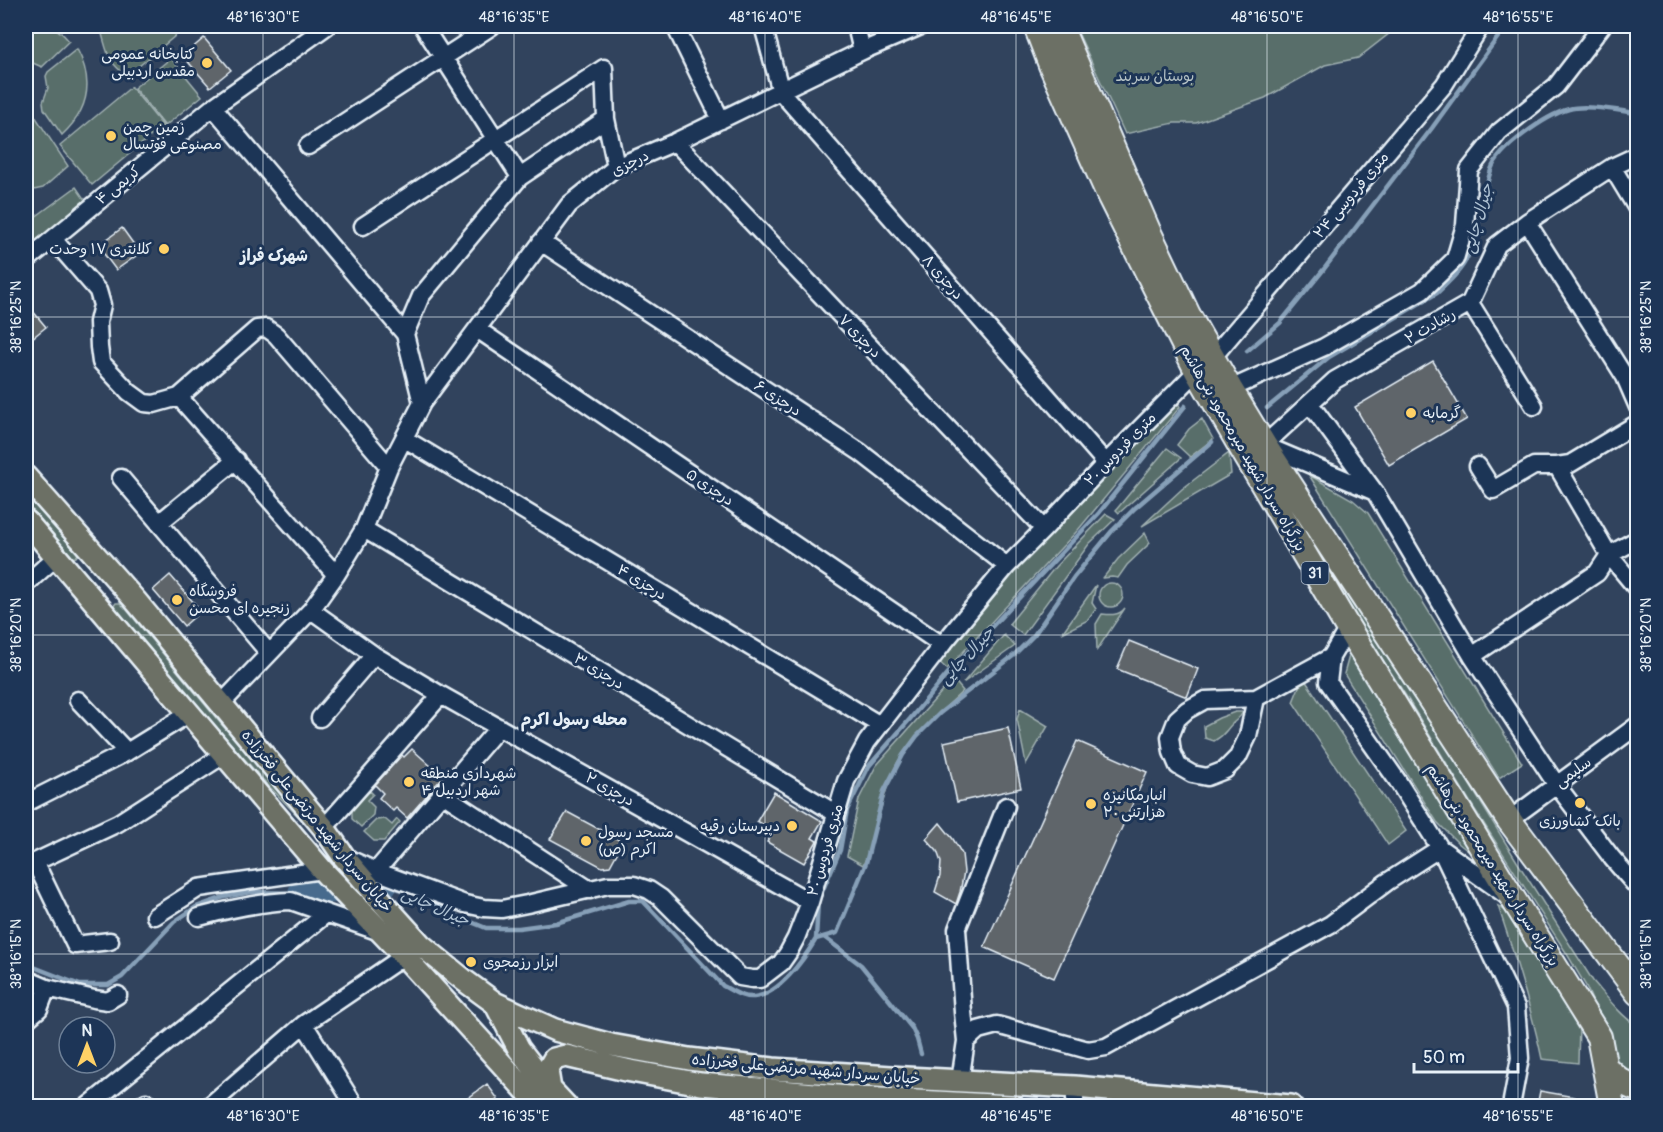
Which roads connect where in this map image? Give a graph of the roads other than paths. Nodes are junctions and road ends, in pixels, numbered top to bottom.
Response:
1 (327, 26) edge
2 (423, 26) edge
3 (492, 26) edge
4 (675, 26) edge
5 (763, 26) edge
6 (856, 26) edge
7 (921, 26) edge
8 (1036, 26) edge
9 (1060, 26) edge
10 (1481, 26) edge
11 (1602, 26) edge
12 (862, 51) junction
13 (443, 58) junction
14 (781, 92) junction
15 (213, 107) junction
16 (606, 119) junction
17 (721, 120) junction
18 (495, 138) junction
19 (675, 142) junction
20 (308, 146) dead end
21 (1638, 155) edge
22 (616, 167) junction
23 (1612, 167) junction
24 (520, 177) junction
25 (1638, 210) edge
26 (1527, 222) junction
27 (363, 226) dead end
28 (53, 238) junction
29 (541, 242) junction
30 (26, 261) edge
31 (1470, 303) junction
32 (477, 329) junction
33 (405, 334) junction
34 (1205, 364) junction
35 (1631, 374) edge
36 (1230, 389) junction
37 (179, 396) junction
38 (422, 403) junction
39 (1310, 404) junction
40 (1534, 406) dead end
41 (1638, 407) edge
42 (1638, 423) edge
43 (405, 439) junction
44 (1264, 445) junction
45 (236, 460) junction
46 (1106, 463) junction
47 (1478, 466) dead end
48 (1557, 466) junction
49 (389, 467) junction
50 (26, 477) edge
51 (121, 478) dead end
52 (1375, 492) junction
53 (26, 521) edge
54 (159, 523) junction
55 (364, 529) junction
56 (1044, 529) junction
57 (1638, 539) edge
58 (1609, 555) junction
59 (56, 557) junction
60 (1007, 566) junction
61 (336, 575) junction
62 (26, 584) edge
63 (1638, 590) edge
64 (311, 610) junction
65 (1348, 628) junction
66 (942, 645) junction
67 (269, 653) junction
68 (374, 655) junction
69 (1472, 656) junction
70 (1331, 657) junction
71 (441, 695) junction
72 (1256, 698) junction
73 (78, 700) dead end
74 (220, 704) junction
75 (190, 713) junction
76 (320, 718) dead end
77 (880, 725) junction
78 (499, 727) junction
79 (1637, 727) edge
80 (127, 752) junction
81 (225, 754) junction
82 (1556, 784) junction
83 (441, 794) junction
84 (26, 803) edge
85 (1006, 806) dead end
86 (835, 813) junction
87 (1509, 820) junction
88 (324, 828) junction
89 (1440, 848) junction
90 (343, 856) junction
91 (30, 863) edge
92 (323, 871) junction
93 (376, 871) junction
94 (1638, 888) edge
95 (590, 890) junction
96 (810, 902) junction
97 (1515, 902) junction
98 (326, 914) junction
99 (155, 916) dead end
100 (199, 917) dead end
101 (378, 929) junction
102 (110, 941) dead end
103 (404, 956) junction
104 (26, 979) edge
105 (47, 988) junction
106 (1638, 993) edge
107 (118, 995) dead end
108 (495, 1003) junction
109 (26, 1020) edge
110 (304, 1024) junction
111 (966, 1041) junction
112 (1605, 1067) junction
113 (906, 1078) junction
114 (960, 1081) junction
115 (1638, 1089) edge
116 (1075, 1097) edge
117 (545, 1098) edge
118 (780, 1099) edge
119 (900, 1105) edge
120 (88, 1107) edge
121 (209, 1107) edge
122 (356, 1107) edge
123 (566, 1107) edge
124 (1012, 1107) edge
125 (1291, 1107) edge
126 (1511, 1107) edge
127 (1612, 1107) edge

1 - 15 street, کریمی ۴
2 - 13 street
3 - 13 street
4 - 17 street
5 - 14 street
6 - 12 street
7 - 12 street, درجزی
8 - 34 highway, بزرگراه سردار شهید میرمحمود بنی‌هاشم / 31
9 - 34 highway, بزرگراه سردار شهید میرمحمود بنی‌هاشم / 31
10 - 34 street, ۲۴ متری فردوسی
11 - 36 street
12 - 14 street, درجزی
13 - 18 street
13 - 20 street
14 - 17 street, درجزی
14 - 46 street, درجزی ۸
15 - 28 street, کریمی ۴
15 - 33 street
16 - 18 street
16 - 22 street
16 - 24 street
17 - 19 street, درجزی
18 - 24 street
18 - 27 street
19 - 22 street, درجزی
19 - 56 street, درجزی ۷
21 - 23 street, رشادت ۲
22 - 29 street, درجزی
23 - 25 street
23 - 26 street, رشادت ۲
24 - 33 street
26 - 31 street, رشادت ۲
26 - 35 street
28 - 30 street, کریمی ۴
28 - 37 street
29 - 32 street, درجزی
29 - 60 street, درجزی ۶
31 - 39 street, رشادت ۲
31 - 40 street
32 - 38 street, درجزی
32 - 66 street, درجزی ۵
33 - 38 street
34 - 36 highway, بزرگراه سردار شهید میرمحمود بنی‌هاشم / 31
34 - 46 street, ۲۰ متری فردوس
34 - 65 highway, بزرگراه سردار شهید میرمحمود بنی‌هاشم / 31
35 - 41 street
36 - 44 highway, بزرگراه سردار شهید میرمحمود بنی‌هاشم / 31
37 - 45 street
37 - 49 street
38 - 43 street, درجزی
39 - 44 street, رشادت ۲
39 - 52 street
42 - 48 street
43 - 49 street, درجزی
43 - 77 street, درجزی ۴
44 - 52 street
44 - 87 highway, بزرگراه سردار شهید میرمحمود بنی‌هاشم / 31
45 - 54 street
45 - 61 street
46 - 56 street, ۲۰ متری فردوس
47 - 48 street
48 - 58 street
49 - 55 street, درجزی
50 - 74 main road, خیابان سردار شهید مرتضی‌علی فخرزاده
51 - 54 street
52 - 69 street
53 - 59 main road, خیابان سردار شهید مرتضی‌علی فخرزاده
54 - 67 street
55 - 61 street, درجزی
55 - 86 street, درجزی ۳
56 - 60 street, ۲۰ متری فردوس
57 - 58 street
58 - 63 street
58 - 69 street
59 - 62 street
59 - 75 main road, خیابان سردار شهید مرتضی‌علی فخرزاده
60 - 66 street, ۲۰ متری فردوس
61 - 64 street, درجزی
64 - 67 street, درجزی
64 - 68 street, درجزی ۲
65 - 70 street
65 - 97 highway, بزرگراه سردار شهید میرمحمود بنی‌هاشم / 31
66 - 77 street, ۲۰ متری فردوس
67 - 74 street, درجزی
68 - 71 street, درجزی ۲
68 - 76 street
69 - 82 street
70 - 72 street
70 - 89 street
71 - 78 street, درجزی ۲
71 - 88 street
72 - 72 street
73 - 80 street
74 - 88 main road, خیابان سردار شهید مرتضی‌علی فخرزاده
75 - 80 street
75 - 81 main road, خیابان سردار شهید مرتضی‌علی فخرزاده
77 - 86 street, ۲۰ متری فردوس
78 - 83 street
78 - 96 street, درجزی ۲
79 - 82 street, سلیمی
80 - 84 street
81 - 91 street
81 - 92 main road, خیابان سردار شهید مرتضی‌علی فخرزاده
82 - 87 street, سلیمی
82 - 94 street
83 - 93 street
83 - 95 street
85 - 111 street
86 - 96 street, ۲۰ متری فردوس
87 - 106 highway, بزرگراه سردار شهید میرمحمود بنی‌هاشم / 31
88 - 90 main road, خیابان سردار شهید مرتضی‌علی فخرزاده
89 - 97 street
89 - 111 street
89 - 126 street
90 - 93 street, ۲۰ متری فردوس
90 - 108 main road, خیابان سردار شهید مرتضی‌علی فخرزاده
91 - 102 street
92 - 99 street
92 - 101 main road, خیابان سردار شهید مرتضی‌علی فخرزاده
93 - 95 street, ۲۰ متری فردوس
95 - 96 street, ۲۰ متری فردوس
97 - 112 highway, بزرگراه سردار شهید میرمحمود بنی‌هاشم / 31
98 - 100 street
98 - 101 street
98 - 120 street
101 - 103 main road, خیابان سردار شهید مرتضی‌علی فخرزاده
103 - 110 street
103 - 117 main road, خیابان سردار شهید مرتضی‌علی فخرزاده
104 - 105 street
105 - 107 street
105 - 109 street
108 - 113 main road, خیابان سردار شهید مرتضی‌علی فخرزاده
108 - 117 main road
110 - 121 street
110 - 122 street
111 - 114 street
112 - 115 highway
112 - 127 highway, بزرگراه سردار شهید میرمحمود بنی‌هاشم / 31
113 - 114 main road, خیابان سردار شهید مرتضی‌علی فخرزاده
113 - 119 street
114 - 116 main road, خیابان سردار شهید مرتضی‌علی فخرزاده
116 - 125 main road, خیابان سردار شهید مرتضی‌علی فخرزاده
117 - 118 main road, خیابان سردار شهید مرتضی‌علی فخرزاده
117 - 123 main road
118 - 119 main road, خیابان سردار شهید مرتضی‌علی فخرزاده
119 - 124 main road, خیابان سردار شهید مرتضی‌علی فخرزاده

